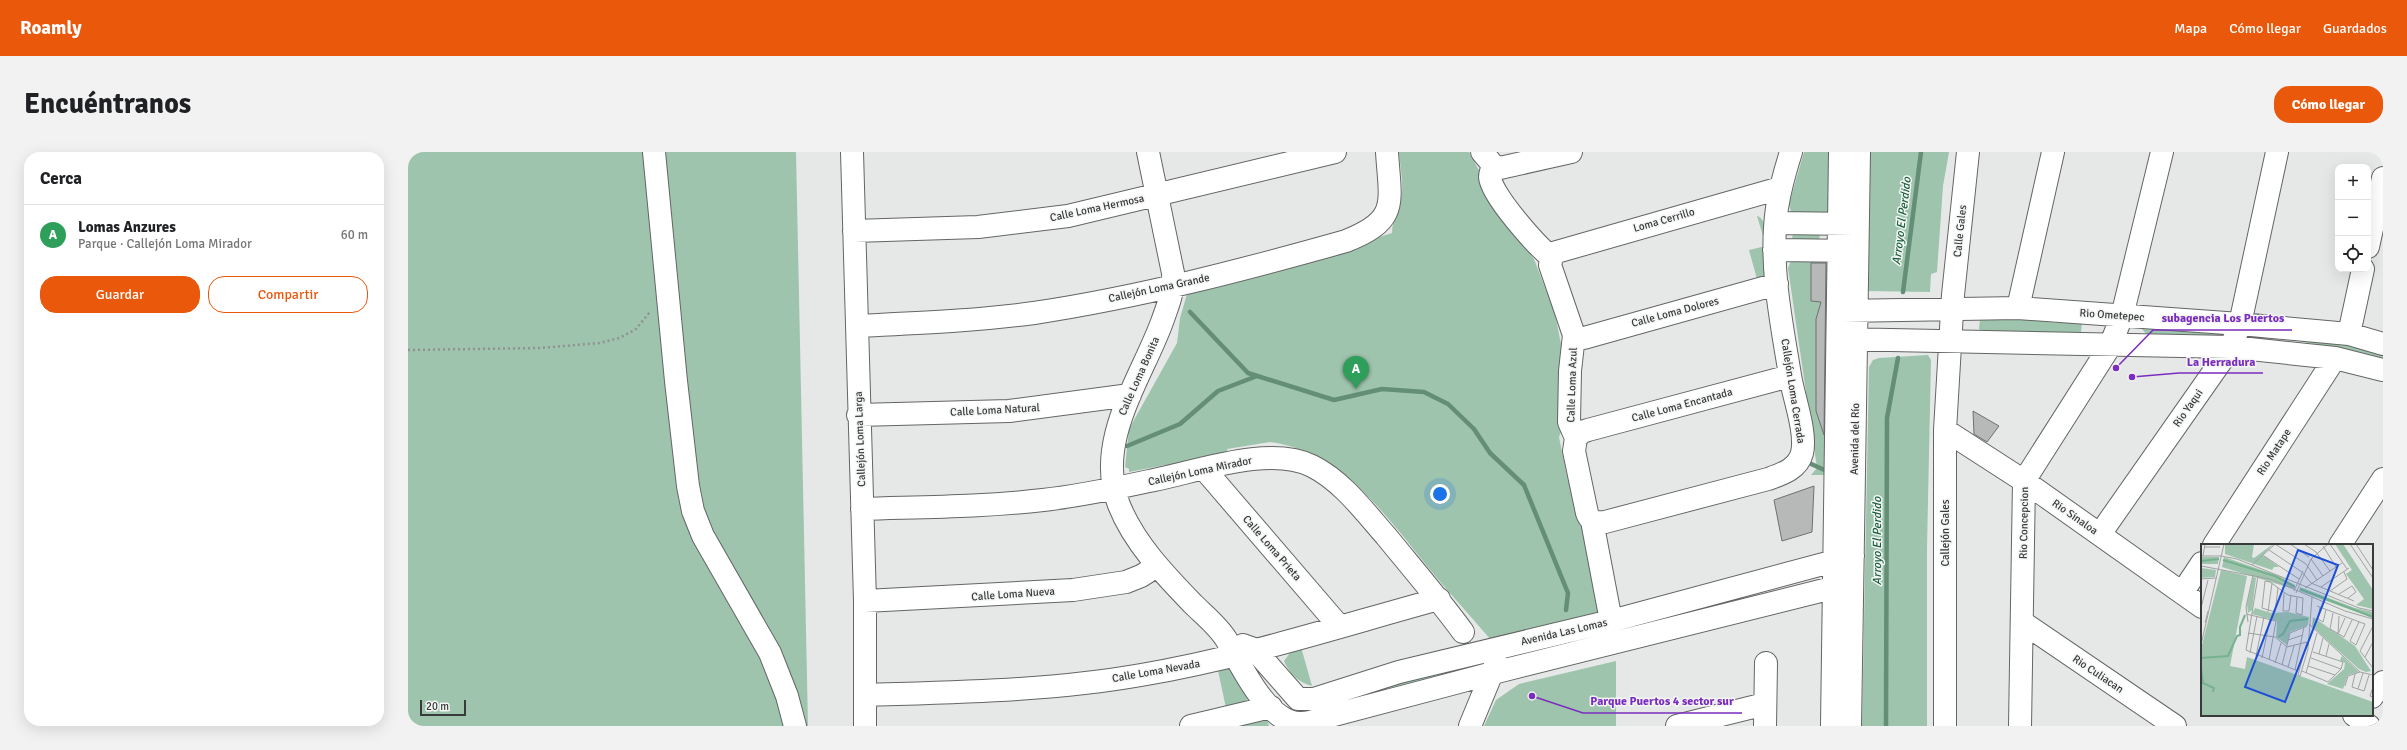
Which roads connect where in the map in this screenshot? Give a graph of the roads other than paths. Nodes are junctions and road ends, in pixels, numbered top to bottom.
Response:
1 (654, 152) edge
2 (852, 152) edge
3 (1148, 152) edge
4 (1335, 152) edge
5 (1387, 152) edge
6 (1571, 152) edge
7 (1791, 152) edge
8 (1840, 152) edge
9 (1859, 152) edge
10 (1968, 152) edge
11 (2053, 152) edge
12 (2162, 152) edge
13 (2277, 152) edge
14 (1487, 159) edge
15 (2383, 178) edge
16 (1780, 188) junction
17 (1158, 195) junction
18 (1776, 223) junction
19 (1849, 224) junction
20 (854, 231) junction
21 (2370, 236) edge
22 (1774, 250) junction
23 (1848, 251) junction
24 (1551, 257) junction
25 (2362, 272) edge
26 (1776, 284) junction
27 (1174, 287) junction
28 (2018, 308) junction
29 (1952, 309) junction
30 (1854, 311) junction
31 (2122, 316) junction
32 (2240, 324) junction
33 (857, 326) junction
34 (2349, 334) junction
35 (1574, 335) junction
36 (1854, 339) junction
37 (1950, 341) junction
38 (2383, 344) edge
39 (2110, 346) junction
40 (2231, 347) junction
41 (2335, 358) junction
42 (2383, 370) edge
43 (1790, 376) junction
44 (1130, 395) junction
45 (858, 415) junction
46 (1945, 430) junction
47 (1576, 438) junction
48 (1204, 470) junction
49 (2383, 479) edge
50 (2024, 481) junction
51 (1114, 489) junction
52 (862, 509) junction
53 (1592, 520) junction
54 (2100, 534) junction
55 (2215, 544) edge
56 (2341, 544) edge
57 (1843, 558) junction
58 (2201, 564) edge
59 (1157, 566) junction
60 (1843, 585) junction
61 (2182, 593) junction
62 (1439, 599) junction
63 (865, 602) junction
64 (2201, 606) edge
65 (1611, 621) junction
66 (2022, 622) junction
67 (1339, 626) junction
68 (1463, 632) dead end
69 (1501, 646) junction
70 (1229, 647) junction
71 (1254, 649) junction
72 (1766, 663) dead end
73 (1493, 673) junction
74 (2383, 682) edge
75 (865, 695) junction
76 (2373, 696) edge
77 (1298, 698) junction
78 (1766, 704) junction
79 (1271, 707) junction
80 (1289, 724) edge
81 (795, 726) edge
82 (865, 726) edge
83 (1191, 726) edge
84 (1470, 726) edge
85 (1677, 726) edge
86 (1765, 726) edge
87 (1832, 726) edge
88 (1850, 726) edge
89 (1945, 726) edge
90 (2020, 726) edge
91 (2175, 726) edge

1 - 81 street
2 - 20 street, Callejón Loma Larga
3 - 17 street, Calle Loma Bonita
4 - 17 street, Calle Loma Hermosa
5 - 27 street, Callejón Loma Grande
6 - 14 street
7 - 16 street, Callejón Loma Cerrada
8 - 19 street, Avenida del Río
9 - 19 street, Avenida del Río
10 - 29 street, Calle Gales
11 - 28 street
12 - 31 street, Rio Concepcion
13 - 32 street, Rio Yaqui
14 - 24 street
15 - 21 street
16 - 18 street, Callejón Loma Cerrada
16 - 24 street, Loma Cerrillo
17 - 20 street, Calle Loma Hermosa
17 - 27 street, Calle Loma Bonita
18 - 19 street
18 - 22 street, Callejón Loma Cerrada
19 - 23 street, Avenida del Río
20 - 33 street, Callejón Loma Larga
22 - 23 street
22 - 26 street, Callejón Loma Cerrada
23 - 30 street, Avenida del Río
24 - 35 street, Calle Loma Azul
25 - 34 street
26 - 35 street, Calle Loma Dolores
26 - 43 street, Callejón Loma Cerrada
27 - 33 street, Callejón Loma Grande
27 - 44 street, Calle Loma Bonita
28 - 29 street, Rio Ometepec
28 - 31 street, Rio Ometepec
29 - 30 street, Rio Ometepec
29 - 37 street, Calle Gales
30 - 36 street, Avenida del Río
31 - 32 street, Rio Ometepec
31 - 39 street, Rio Concepcion
32 - 34 street, Rio Ometepec
32 - 40 street, Rio Yaqui
33 - 45 street, Callejón Loma Larga
34 - 38 street, Rio Ometepec
35 - 47 street, Calle Loma Azul
36 - 37 street
36 - 57 street, Avenida del Río
37 - 39 street
37 - 46 street, Callejón Gales
39 - 40 street
39 - 50 street, Rio Concepcion
40 - 41 street
40 - 54 street, Rio Yaqui
41 - 42 street
41 - 55 street, Rio Matape
43 - 47 street, Calle Loma Encantada
43 - 53 street, Callejón Loma Cerrada
44 - 45 street, Calle Loma Natural
44 - 51 street, Calle Loma Bonita
45 - 52 street, Callejón Loma Larga
46 - 50 street, Rio Sinaloa
46 - 89 street, Callejón Gales
47 - 53 street
48 - 51 street, Callejón Loma Mirador
48 - 62 street, Callejón Loma Mirador
48 - 67 street, Calle Loma Prieta
49 - 56 street
50 - 54 street, Rio Sinaloa
50 - 66 street, Rio Concepcion
51 - 52 street, Callejón Loma Mirador
51 - 59 street, Calle Loma Bonita
52 - 63 street, Callejón Loma Larga
53 - 65 street
54 - 61 street, Rio Sinaloa
57 - 60 street, Avenida del Río
57 - 65 street, Avenida Las Lomas
58 - 61 street
59 - 63 street, Calle Loma Nueva
59 - 70 street, Calle Loma Bonita
60 - 73 street, Avenida Las Lomas
60 - 87 street, Avenida del Río
60 - 88 street, Avenida del Río
61 - 64 street, Rio Sinaloa
62 - 67 street, Calle Loma Nevada
62 - 68 street, Callejón Loma Mirador
63 - 75 street, Callejón Loma Larga
65 - 69 street, Avenida Las Lomas
66 - 90 street, Rio Concepcion
66 - 91 street, Rio Culiacan
67 - 71 street, Calle Loma Nevada
69 - 73 street
69 - 77 street, Avenida Las Lomas
70 - 71 street, Calle Loma Nevada
70 - 75 street, Calle Loma Nevada
70 - 79 street, Calle Loma Bonita
71 - 77 street
72 - 78 street
73 - 80 street, Avenida Las Lomas
73 - 84 street
74 - 76 street
75 - 82 street, Callejón Loma Larga
77 - 80 street
78 - 85 street
78 - 86 street
79 - 80 street, Calle Loma Bonita
79 - 83 street

